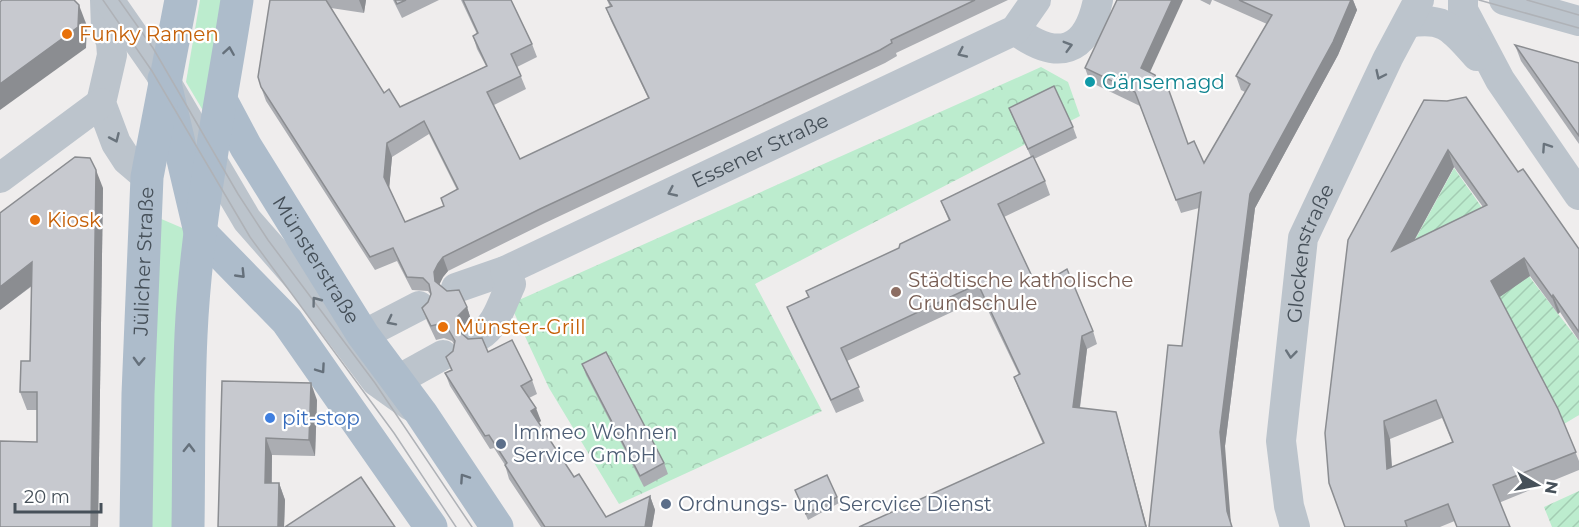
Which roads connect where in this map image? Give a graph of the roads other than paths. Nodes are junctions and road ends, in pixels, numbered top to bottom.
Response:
1 (107, 0) edge
2 (181, 0) edge
3 (237, 0) edge
4 (1036, 0) edge
5 (1098, 0) edge
6 (1463, 0) edge
7 (1504, 0) edge
8 (1413, 11) edge
9 (1579, 21) edge
10 (1015, 30) junction
11 (164, 79) junction
12 (1500, 80) junction
13 (222, 102) junction
14 (101, 104) junction
15 (211, 160) junction
16 (147, 177) junction
17 (0, 178) edge
18 (1579, 195) edge
19 (247, 220) junction
20 (200, 232) junction
21 (505, 271) junction
22 (456, 288) edge
23 (419, 306) dead end
24 (287, 321) junction
25 (363, 335) junction
26 (479, 336) edge
27 (443, 355) dead end
28 (396, 381) junction
29 (421, 413) junction
30 (136, 527) edge
31 (188, 527) edge
32 (431, 527) edge
33 (497, 527) edge
34 (1295, 527) edge

1 - 11 street, Münsterstraße
1 - 14 street, Münsterstraße
2 - 11 main road, Jülicher Straße
13 -> 3 main road
4 - 10 street, Essener Straße
10 -> 5 street
6 - 12 street
7 - 9 street
8 - 12 street
8 -> 34 street, Glockenstraße
10 -> 21 street, Essener Straße
11 - 15 street, Münsterstraße
11 - 16 main road, Jülicher Straße
11 - 20 main road, Münsterstraße
18 -> 12 street
13 - 15 main road
13 - 25 main road, Münsterstraße
14 -> 16 street
14 - 17 street
15 - 19 street, Münsterstraße
15 - 20 main road
16 -> 30 main road, Jülicher Straße
19 - 24 street, Münsterstraße
29 -> 19 street, Münsterstraße
20 -> 24 main road, Münsterstraße
31 -> 20 main road
21 - 22 street, Essener Straße
21 - 26 street
23 -> 25 street
24 -> 32 main road, Münsterstraße
25 - 28 main road, Münsterstraße
27 - 28 street
28 - 29 main road, Münsterstraße
33 -> 29 main road, Münsterstraße

